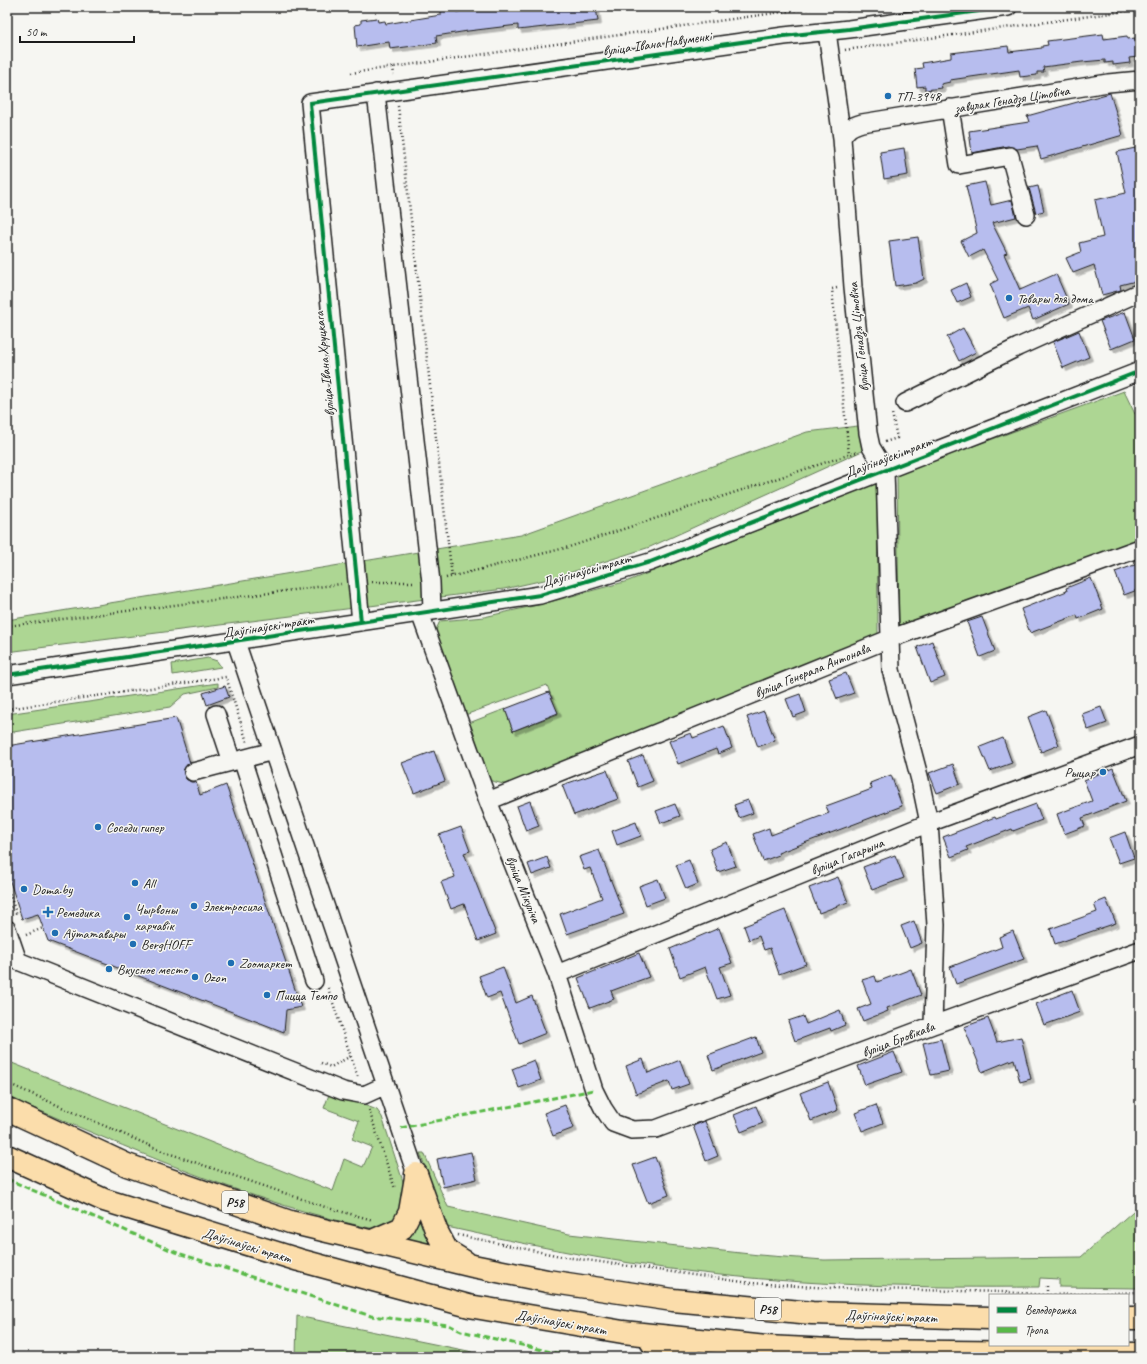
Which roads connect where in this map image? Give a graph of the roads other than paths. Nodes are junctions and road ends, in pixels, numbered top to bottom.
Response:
1 (1008, 7) edge
2 (827, 32) junction
3 (1140, 80) edge
4 (376, 93) junction
5 (310, 103) joint
6 (950, 108) junction
7 (842, 138) junction
8 (1026, 215) dead end
9 (1140, 292) edge
10 (1136, 377) edge
11 (905, 403) road end
12 (885, 470) junction
13 (1140, 548) edge
14 (426, 612) junction
15 (361, 622) junction
16 (888, 640) junction
17 (236, 642) junction
18 (7, 675) edge
19 (216, 714) dead end
20 (1140, 745) edge
21 (273, 751) junction
22 (242, 759) junction
23 (193, 772) dead end
24 (488, 801) junction
25 (929, 823) junction
26 (13, 925) edge
27 (1140, 950) edge
28 (557, 974) junction
29 (320, 981) road end
30 (933, 1025) junction
31 (386, 1086) junction
32 (7, 1109) edge
33 (656, 1129) joint
34 (7, 1156) edge
35 (416, 1174) junction
36 (370, 1242) junction
37 (473, 1266) junction
38 (989, 1318) edge
39 (1129, 1318) edge
40 (1140, 1318) edge
41 (623, 1332) junction
42 (1140, 1354) edge
43 (951, 1355) edge
44 (689, 1357) edge

1 - 2 street, вуліца Івана Навуменкі
2 - 4 street, вуліца Івана Навуменкі
2 - 7 street, вуліца Генадзя Цітовіча
3 - 6 street, завулак Генадзя Цітовіча
4 - 5 street, вуліца Івана Навуменкі
4 - 14 street, вуліца Мікуліча
5 - 15 street, вуліца Івана Хруцкага
6 - 7 street, завулак Генадзя Цітовіча
6 - 8 street
7 - 12 street, вуліца Генадзя Цітовіча
9 - 11 street
10 - 12 street, Даўгінаўскі тракт
12 - 14 street, Даўгінаўскі тракт
12 - 16 street
13 - 16 street, вуліца Генерала Антонава
14 - 15 street, Даўгінаўскі тракт
14 - 24 street, вуліца Мікуліча
15 - 17 street, Даўгінаўскі тракт
16 - 24 street, вуліца Генерала Антонава
16 - 25 street
17 - 18 street, Даўгінаўскі тракт
17 - 21 street
19 - 22 street
20 - 25 street, вуліца Гагарына
21 - 22 street
21 - 31 street
22 - 23 street
22 - 29 street
24 - 28 street, вуліца Мікуліча
25 - 28 street, вуліца Гагарына
25 - 30 street
26 - 31 street
27 - 30 street, вуліца Бровікава
28 - 33 street, вуліца Мікуліча
30 - 33 street, вуліца Бровікава
31 - 35 street
32 - 36 main road, Даўгінаўскі тракт / Р58
34 - 41 main road, Даўгінаўскі тракт
35 - 36 main road
35 - 37 main road
36 - 37 main road, Даўгінаўскі тракт / Р58
37 - 38 main road, Даўгінаўскі тракт / Р58
39 - 40 main road
41 - 43 main road, Даўгінаўскі тракт
41 - 44 main road
42 - 43 main road, Даўгінаўскі тракт

